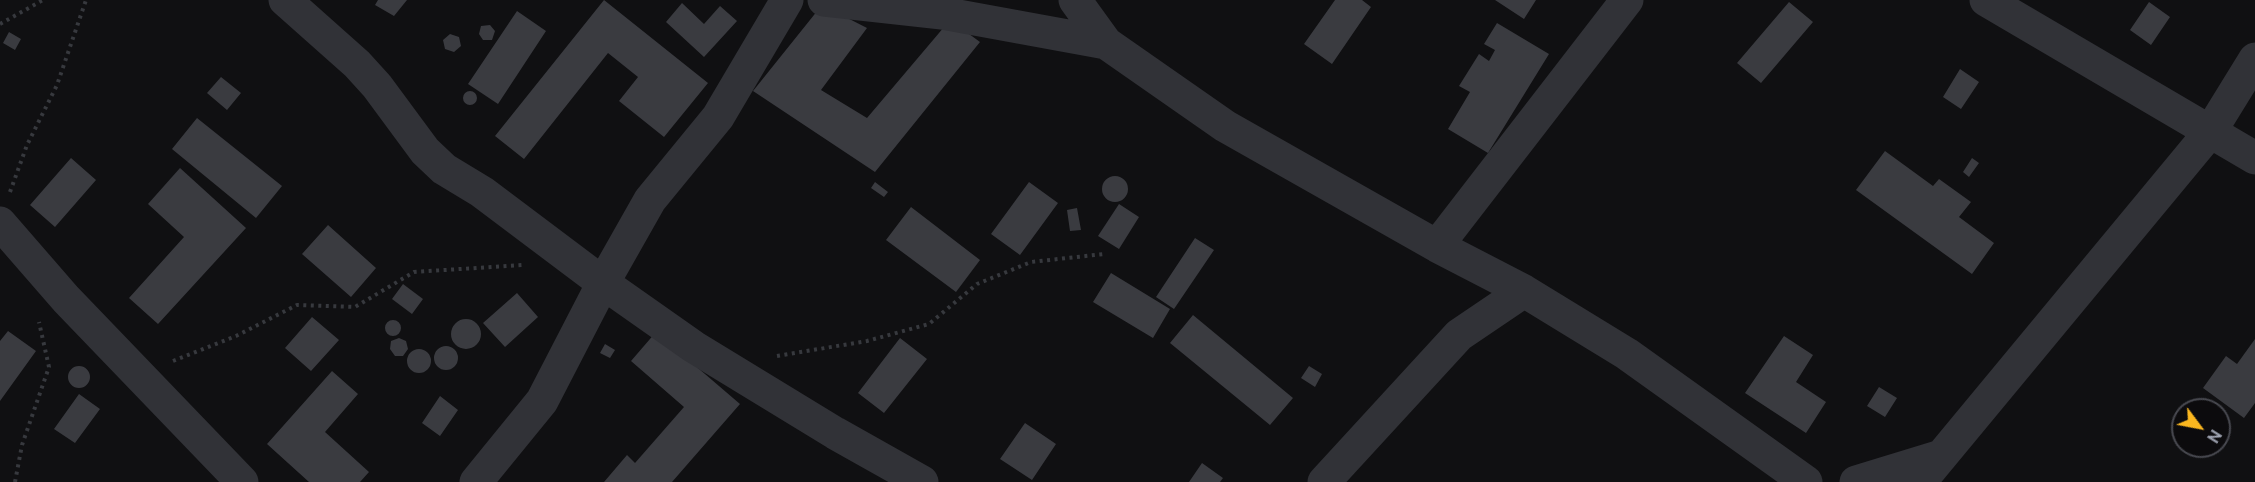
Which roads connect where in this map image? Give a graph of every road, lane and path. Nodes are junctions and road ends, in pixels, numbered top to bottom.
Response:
1 (43, 0) edge
2 (86, 0) edge
3 (285, 0) edge
4 (787, 0) edge
5 (825, 0) edge
6 (1055, 0) edge
7 (1627, 0) edge
8 (1986, 0) edge
9 (1089, 21) edge
10 (0, 24) edge
11 (2255, 59) edge
12 (2210, 132) junction
13 (2255, 158) edge
14 (4, 211) edge
15 (545, 240) junction
16 (1437, 246) junction
17 (1104, 254) dead end
18 (603, 283) junction
19 (1524, 291) junction
20 (39, 321) dead end
21 (731, 370) junction
22 (139, 374) junction
23 (1941, 456) junction
24 (15, 482) edge
25 (242, 482) edge
26 (476, 482) edge
27 (922, 482) edge
28 (1324, 482) edge
29 (1806, 482) edge
30 (1856, 482) edge
31 (1920, 482) edge

1 - 10 path
2 - 14 path
3 - 15 street
4 - 18 street
5 - 9 street
6 - 9 street
7 - 16 street
8 - 12 street
9 - 16 street
11 - 12 street
12 - 13 street
12 - 23 street
14 - 22 street
15 - 18 street
15 - 22 path
16 - 19 street
17 - 21 path
18 - 21 street
18 - 26 street
19 - 28 street
19 - 29 street
20 - 24 path
21 - 27 street
22 - 25 street
23 - 30 street
23 - 31 street

